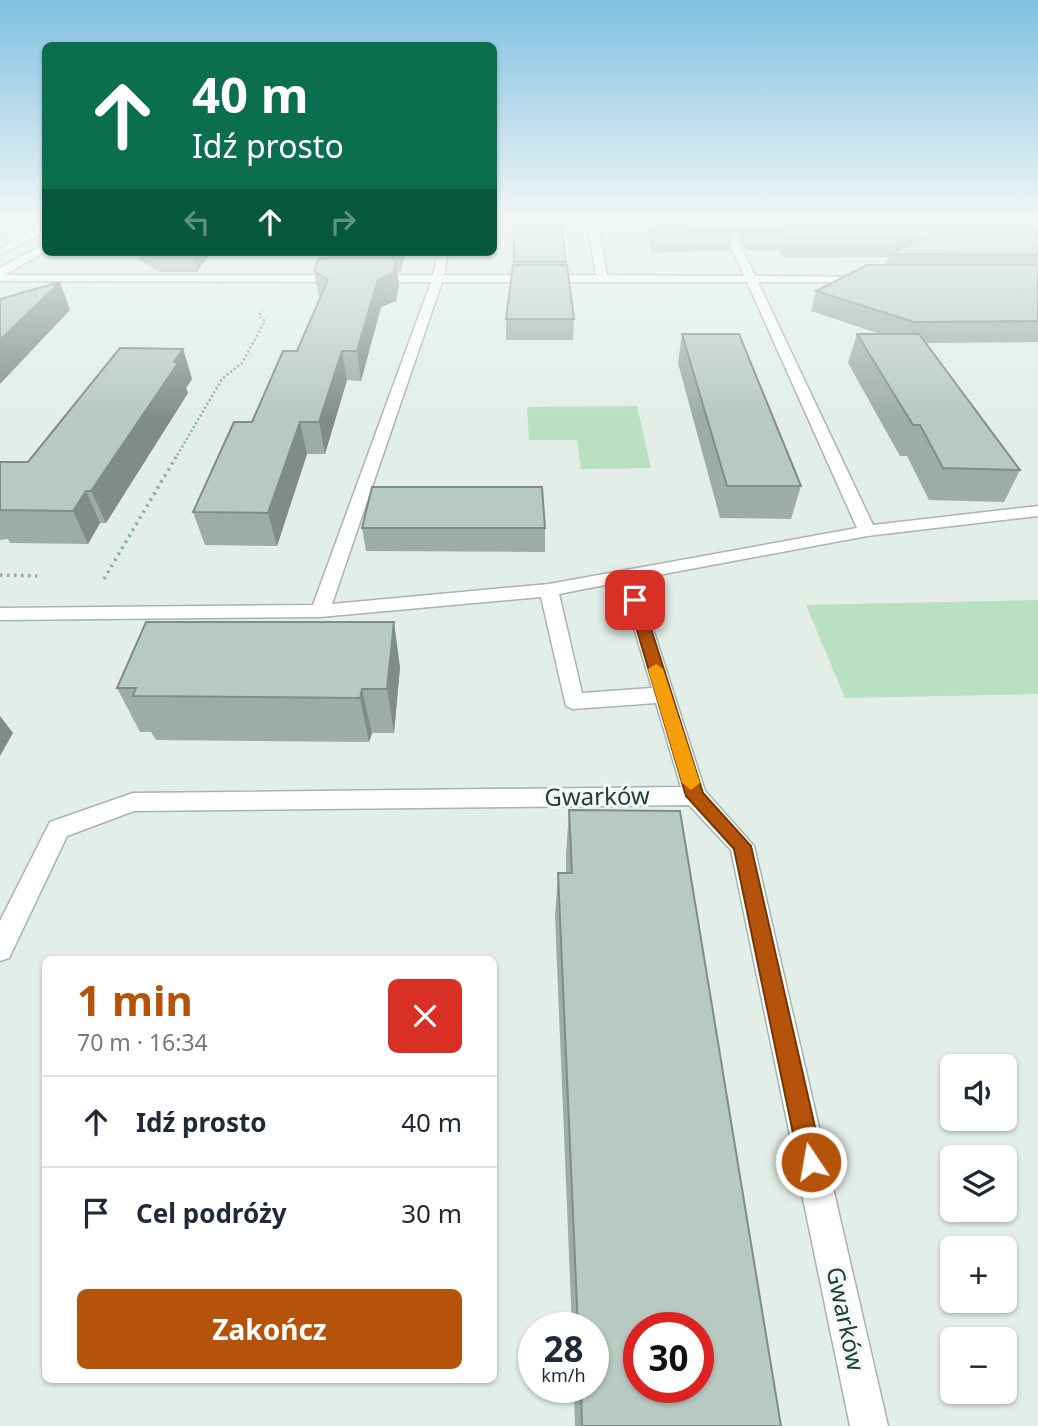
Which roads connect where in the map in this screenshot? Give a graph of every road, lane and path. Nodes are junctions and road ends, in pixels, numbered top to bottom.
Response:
1 (32, 287) edge
2 (435, 287) edge
3 (757, 287) edge
4 (23, 292) edge
5 (265, 304) dead end
6 (1038, 511) edge
7 (867, 531) junction
8 (627, 576) junction
9 (549, 590) junction
10 (320, 611) junction
11 (85, 613) junction
12 (0, 614) edge
13 (664, 695) junction
14 (695, 796) junction
15 (0, 949) edge
16 (869, 1426) edge

1 - 4 street
2 - 10 street
3 - 7 street
5 - 11 path
6 - 7 street
7 - 8 street
8 - 9 street
8 - 13 street
9 - 10 street
9 - 13 street
10 - 11 street
11 - 12 street
13 - 14 street
14 - 15 street, Gwarków
14 - 16 street, Gwarków

